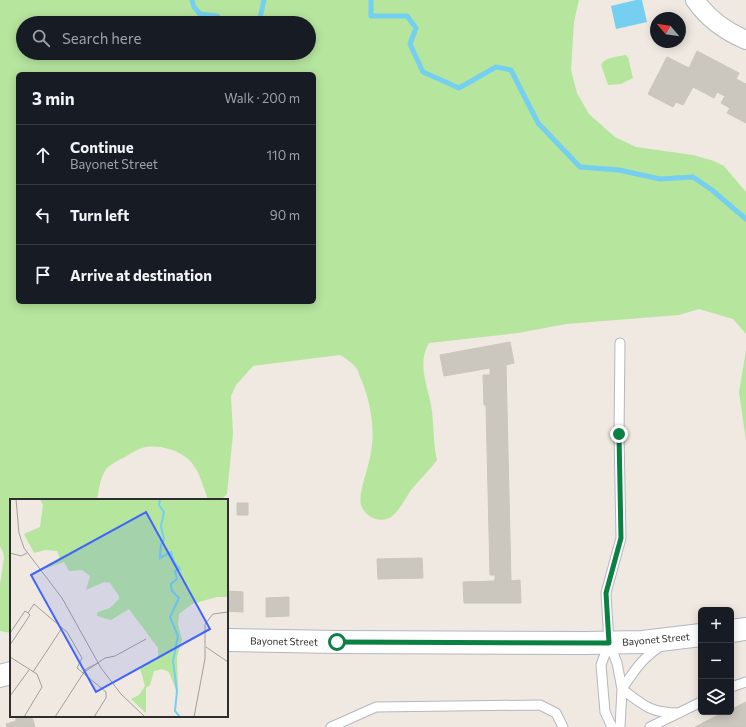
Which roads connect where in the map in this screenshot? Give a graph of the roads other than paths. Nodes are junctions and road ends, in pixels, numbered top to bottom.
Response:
1 (695, 0) edge
2 (746, 40) edge
3 (620, 344) dead end
4 (746, 629) edge
5 (734, 631) edge
6 (698, 635) edge
7 (673, 638) junction
8 (228, 640) edge
9 (609, 643) junction
10 (10, 673) edge
11 (0, 676) edge
12 (746, 682) edge
13 (734, 686) edge
14 (622, 689) junction
15 (698, 704) edge
16 (679, 713) junction
17 (346, 724) edge
18 (331, 727) edge
19 (564, 727) edge
20 (612, 727) edge
21 (620, 727) edge
22 (650, 727) edge

1 - 2 street
3 - 9 lane
4 - 5 street
6 - 7 street, Bayonet Street
7 - 9 street, Bayonet Street
7 - 14 lane
8 - 9 street, Bayonet Street
9 - 14 lane
9 - 20 lane
10 - 11 street
12 - 13 lane
14 - 16 lane
14 - 21 lane
15 - 16 lane
16 - 22 lane
17 - 18 lane
17 - 19 lane

